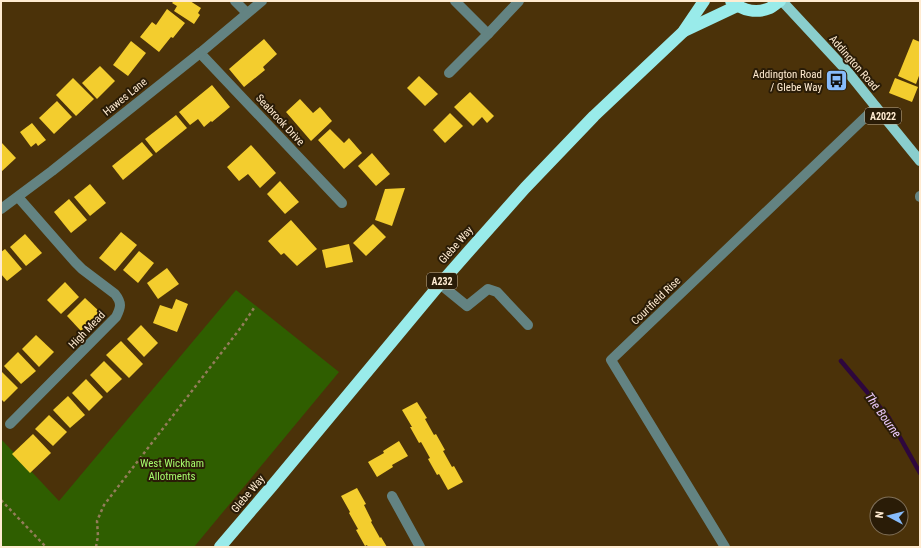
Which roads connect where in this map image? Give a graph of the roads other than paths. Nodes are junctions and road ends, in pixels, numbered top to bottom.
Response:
1 (235, 1) edge
2 (262, 1) edge
3 (455, 1) edge
4 (519, 1) edge
5 (704, 1) edge
6 (781, 1) edge
7 (734, 4) edge
8 (248, 13) junction
9 (683, 32) junction
10 (488, 34) junction
11 (200, 53) junction
12 (449, 73) dead end
13 (876, 108) junction
14 (920, 161) edge
15 (18, 197) junction
16 (342, 203) dead end
17 (3, 205) edge
18 (440, 284) junction
19 (528, 325) dead end
20 (10, 424) dead end
21 (392, 496) dead end
22 (220, 547) edge
23 (420, 547) edge
24 (725, 547) edge

1 - 8 street
2 - 8 street, Hawes Lane
3 - 10 street
4 - 10 street
5 - 9 highway, Glebe Way / A232
6 - 7 highway, A232
6 - 13 main road, Addington Road / A2022
7 - 9 highway, Glebe Way / A232
8 - 11 street, Hawes Lane
9 - 18 highway, Glebe Way / A232
10 - 12 street
11 - 15 street, Hawes Lane
11 - 16 street, Seabrook Drive
13 - 14 main road, Addington Road / A2022
13 - 24 street, Courtfield Rise
15 - 17 street, Hawes Lane
15 - 20 street, High Mead
18 - 19 street
18 - 22 highway, Glebe Way / A232
21 - 23 street

